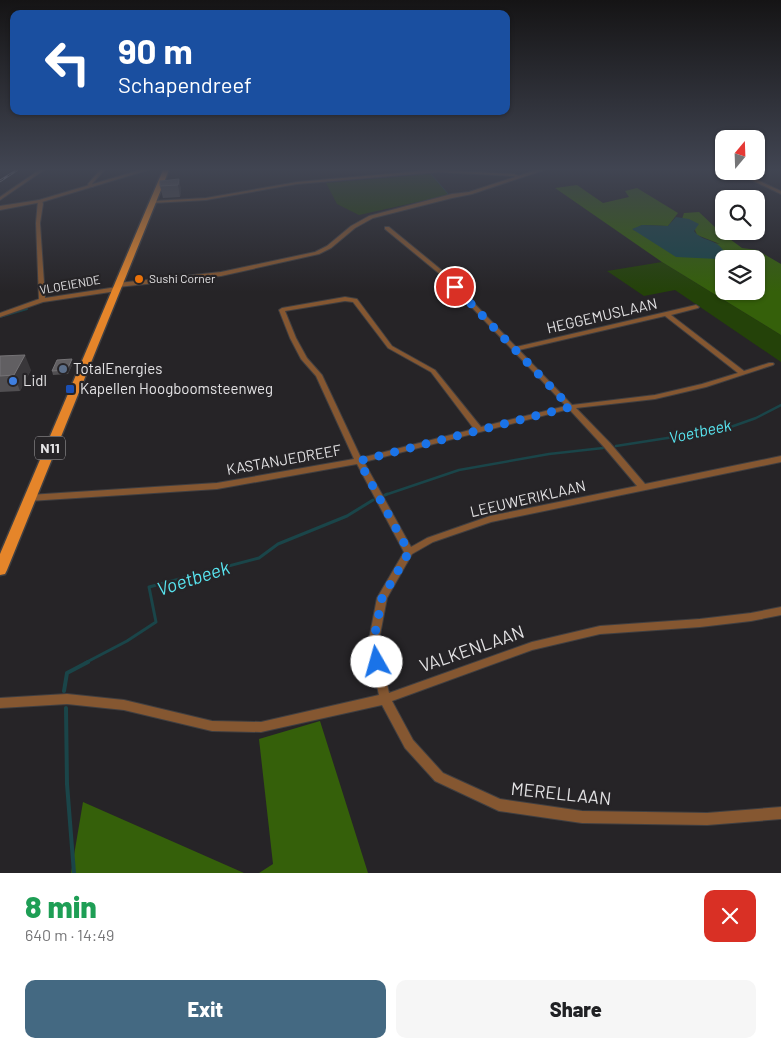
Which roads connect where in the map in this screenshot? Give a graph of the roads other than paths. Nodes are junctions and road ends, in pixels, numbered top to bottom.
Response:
1 (40, 211) edge
2 (149, 211) edge
3 (394, 211) edge
4 (387, 228) dead end
5 (117, 287) junction
6 (42, 300) junction
7 (696, 307) dead end
8 (666, 314) junction
9 (0, 316) edge
10 (514, 349) junction
11 (771, 364) dead end
12 (744, 373) junction
13 (570, 407) junction
14 (479, 430) junction
15 (781, 459) edge
16 (359, 461) junction
17 (643, 487) junction
18 (29, 498) junction
19 (409, 552) junction
20 (0, 570) edge
21 (781, 611) edge
22 (385, 699) junction
23 (0, 703) edge
24 (781, 813) edge

1 - 6 street
2 - 5 main road, N11
3 - 5 street
4 - 10 street
5 - 6 street, VLOEIENDE
5 - 18 main road, N11
6 - 9 street, VLOEIENDE
7 - 8 street, HEGGEMUSLAAN
8 - 10 street, HEGGEMUSLAAN
8 - 12 street
10 - 13 street
11 - 12 street, KASTANJEDREEF
12 - 13 street, KASTANJEDREEF
13 - 14 street, KASTANJEDREEF
13 - 17 street
14 - 16 street, KASTANJEDREEF
14 - 16 street
15 - 17 street, LEEUWERIKLAAN
16 - 18 street, KASTANJEDREEF
16 - 19 street
17 - 19 street, LEEUWERIKLAAN
18 - 20 main road, N11
19 - 22 street
21 - 22 street, VALKENLAAN
22 - 23 street, VALKENLAAN
22 - 24 street, MERELLAAN

